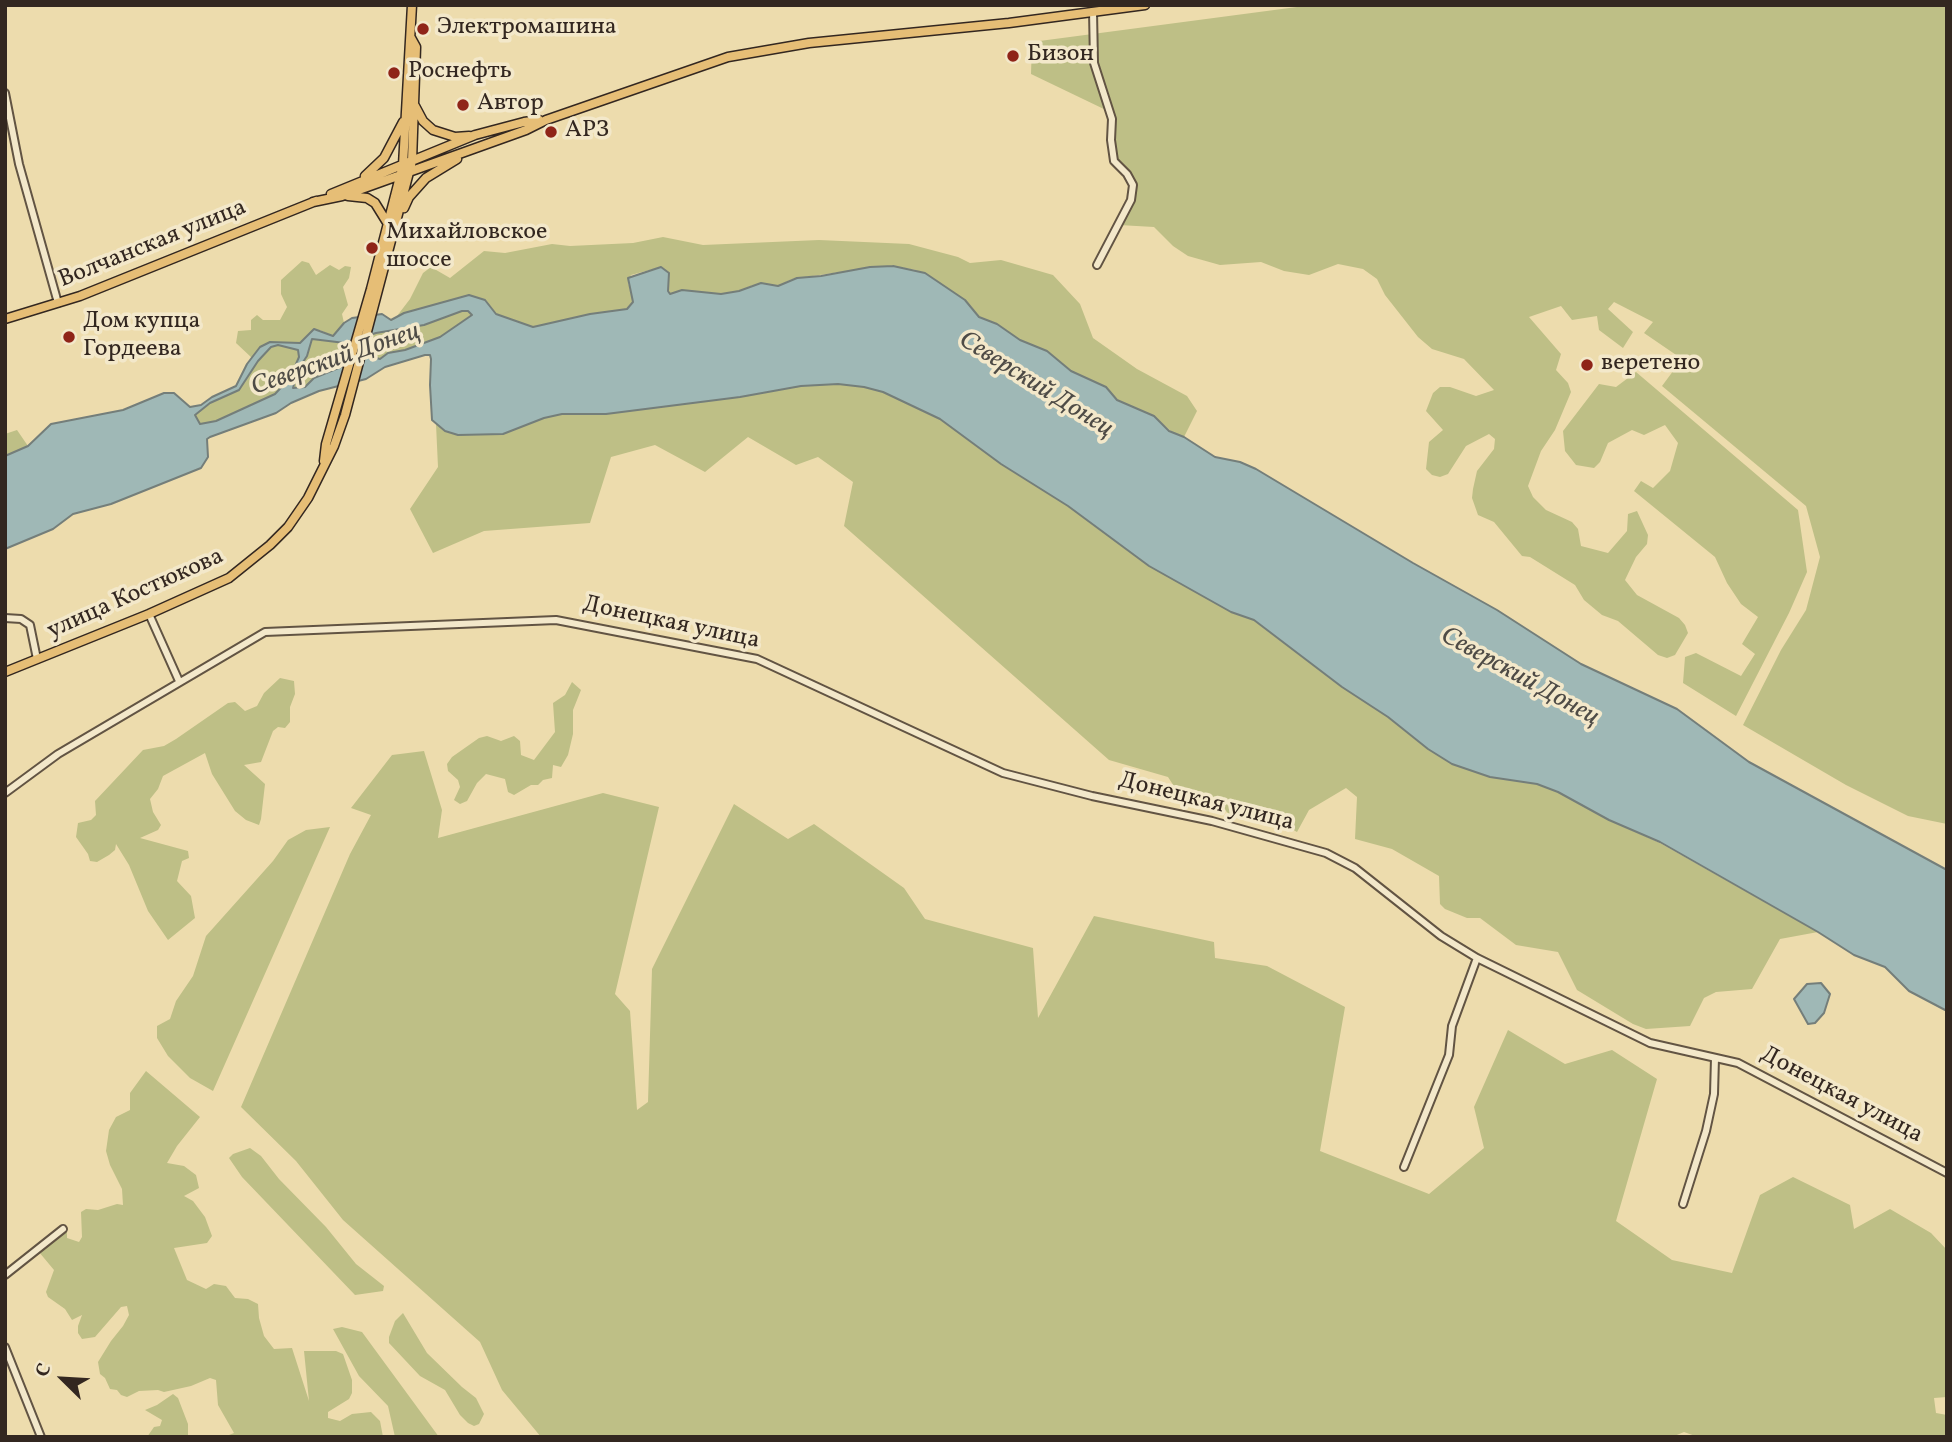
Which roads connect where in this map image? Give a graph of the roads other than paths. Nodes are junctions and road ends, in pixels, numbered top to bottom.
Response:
1 (412, 5) edge
2 (1145, 5) edge
3 (1093, 11) junction
4 (411, 37) junction
5 (5, 93) edge
6 (414, 104) junction
7 (406, 116) junction
8 (545, 120) junction
9 (475, 135) junction
10 (475, 148) junction
11 (408, 166) junction
12 (400, 175) junction
13 (358, 182) junction
14 (342, 195) junction
15 (313, 202) junction
16 (391, 227) junction
17 (1097, 265) dead end
18 (58, 303) junction
19 (5, 319) edge
20 (149, 614) junction
21 (5, 618) edge
22 (37, 659) junction
23 (5, 672) edge
24 (179, 681) junction
25 (5, 793) edge
26 (1477, 958) junction
27 (1715, 1058) junction
28 (1404, 1167) dead end
29 (1947, 1173) edge
30 (1683, 1204) dead end
31 (63, 1229) dead end
32 (5, 1275) edge
33 (5, 1347) edge
34 (41, 1437) edge

1 - 4 main road
2 - 3 main road, Волчанская улица
3 - 8 main road, Волчанская улица
3 - 17 street
4 - 6 main road
4 - 7 main road
5 - 18 street
6 - 9 main road
6 - 11 main road
7 - 11 main road
7 - 13 main road
8 - 9 main road, Волчанская улица
8 - 10 main road, Волчанская улица
9 - 11 main road, Волчанская улица
10 - 11 main road, Волчанская улица
10 - 16 main road
11 - 12 main road
11 - 13 main road, Волчанская улица
11 - 16 main road, улица Костюкова
12 - 14 main road, Волчанская улица
12 - 16 main road, улица Костюкова
13 - 15 main road, Волчанская улица
14 - 15 main road, Волчанская улица
14 - 16 main road
15 - 18 main road, Волчанская улица
16 - 20 main road, улица Костюкова
18 - 19 main road, Волчанская улица
20 - 22 main road, улица Костюкова
20 - 24 street
21 - 22 street
22 - 23 main road, улица Костюкова
24 - 25 street, Донецкая улица
24 - 26 street, Донецкая улица
26 - 27 street, Донецкая улица
26 - 28 street
27 - 29 street, Донецкая улица
27 - 30 street
31 - 32 street
33 - 34 street

